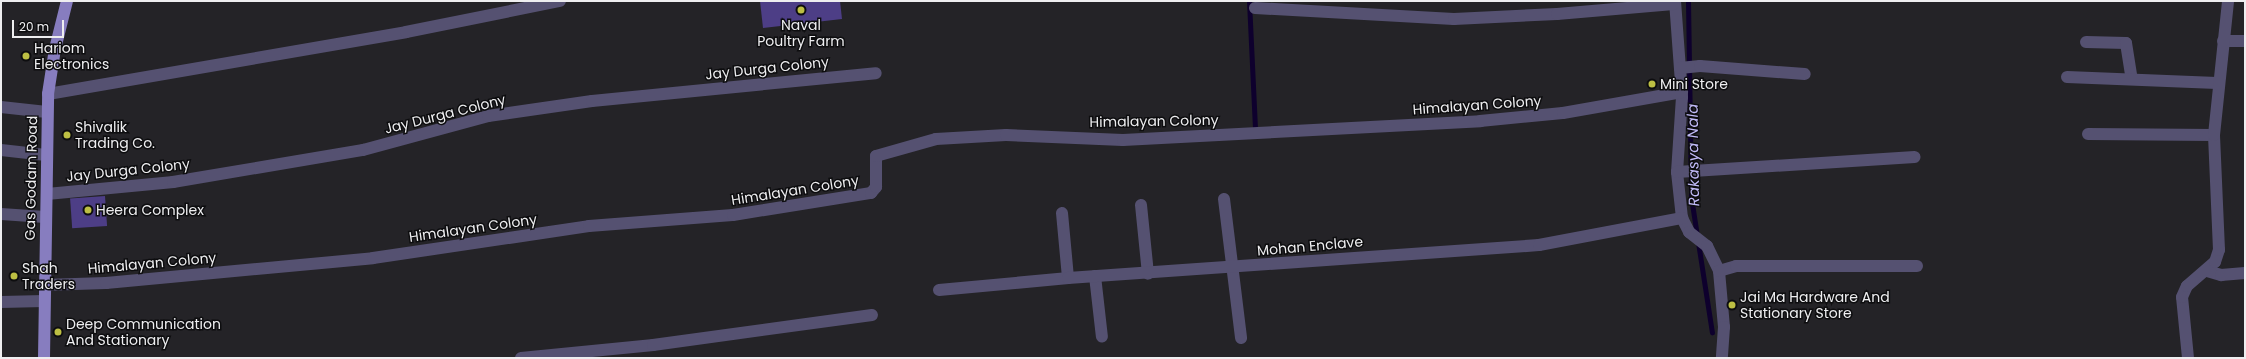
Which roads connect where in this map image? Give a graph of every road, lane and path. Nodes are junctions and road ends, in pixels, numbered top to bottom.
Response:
1 (66, 1) edge
2 (560, 1) edge
3 (2228, 1) edge
4 (1674, 2) edge
5 (1256, 8) dead end
6 (2223, 41) junction
7 (2245, 41) edge
8 (2086, 42) dead end
9 (1683, 68) junction
10 (876, 73) dead end
11 (1805, 74) dead end
12 (2067, 77) dead end
13 (2132, 79) junction
14 (2217, 83) junction
15 (1682, 92) junction
16 (48, 94) junction
17 (1, 107) edge
18 (47, 112) junction
19 (2088, 134) dead end
20 (2214, 135) junction
21 (1, 150) edge
22 (46, 155) junction
23 (1915, 157) dead end
24 (1687, 172) junction
25 (47, 194) junction
26 (1224, 199) dead end
27 (1141, 205) dead end
28 (1062, 213) dead end
29 (1, 214) edge
30 (45, 216) junction
31 (1682, 218) junction
32 (1917, 266) dead end
33 (1232, 267) junction
34 (1719, 271) junction
35 (2207, 271) junction
36 (2245, 273) edge
37 (1148, 274) junction
38 (1095, 276) junction
39 (1068, 278) junction
40 (44, 285) junction
41 (939, 290) dead end
42 (44, 301) junction
43 (1, 302) edge
44 (872, 315) dead end
45 (1102, 337) dead end
46 (1241, 338) dead end
47 (44, 358) edge
48 (521, 358) edge
49 (1722, 358) edge
50 (2188, 358) edge

1 - 16 main road, Gas Godam Road
2 - 16 street
3 - 6 street
4 - 5 street
4 - 9 street
6 - 7 street
6 - 14 street
8 - 13 street
9 - 11 street
9 - 15 street
10 - 25 street, Jay Durga Colony
12 - 13 street
13 - 14 street
14 - 20 street
15 - 24 street
15 - 40 street, Himalayan Colony
16 - 18 main road, Gas Godam Road
17 - 18 street
18 - 22 main road, Gas Godam Road
19 - 20 street
20 - 35 street
21 - 22 street
22 - 25 main road, Gas Godam Road
23 - 24 street
24 - 31 street
25 - 30 main road, Gas Godam Road
26 - 33 street
27 - 37 street
28 - 39 street
29 - 30 street
30 - 40 main road, Gas Godam Road
31 - 33 street, Mohan Enclave
31 - 34 street
32 - 34 street
33 - 37 street, Mohan Enclave
33 - 46 street
34 - 49 street
35 - 36 street
35 - 50 street
37 - 38 street, Mohan Enclave
38 - 39 street, Mohan Enclave
38 - 45 street
39 - 41 street, Mohan Enclave
40 - 42 main road, Gas Godam Road
42 - 43 street
42 - 47 main road, Gas Godam Road
44 - 48 street

